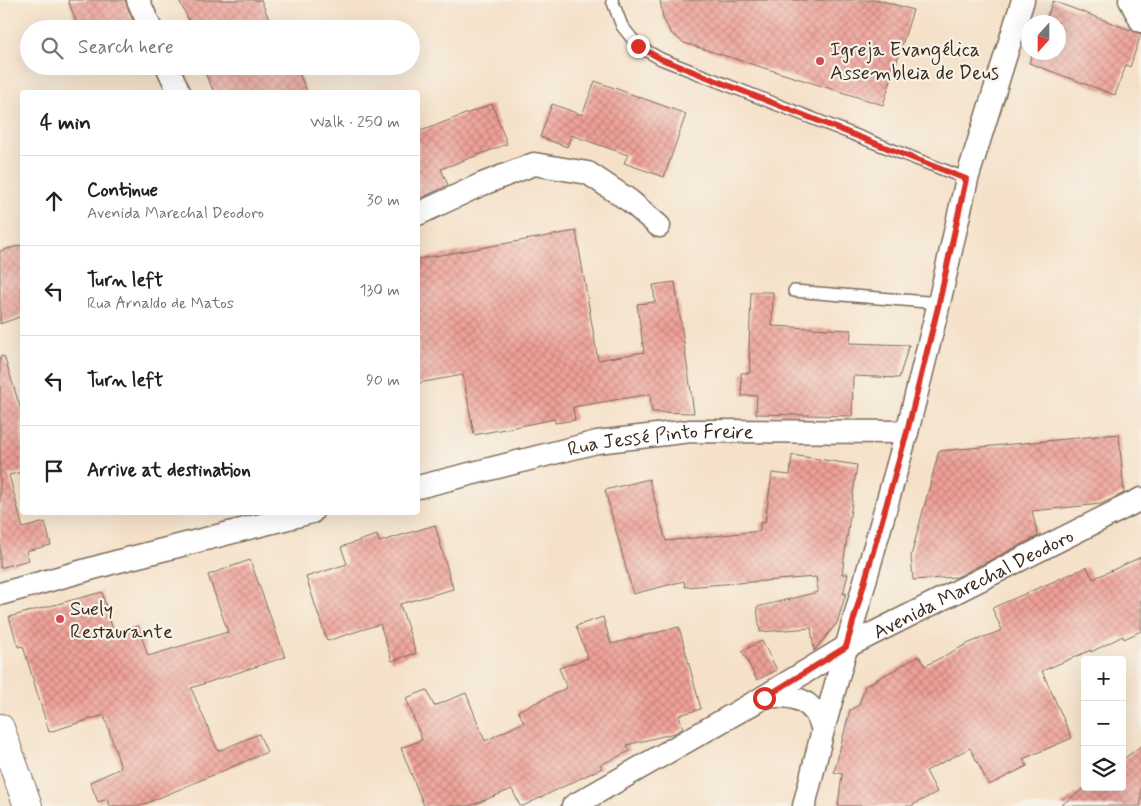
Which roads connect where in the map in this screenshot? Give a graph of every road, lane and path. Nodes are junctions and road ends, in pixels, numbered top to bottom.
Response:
1 (138, 0) edge
2 (612, 0) edge
3 (1023, 0) edge
4 (1130, 0) edge
5 (147, 20) edge
6 (1141, 21) edge
7 (171, 75) edge
8 (178, 90) edge
9 (966, 179) junction
10 (420, 213) edge
11 (660, 226) dead end
12 (794, 290) dead end
13 (939, 303) junction
14 (907, 432) junction
15 (420, 486) edge
16 (1141, 499) edge
17 (300, 515) edge
18 (0, 594) edge
19 (846, 647) junction
20 (764, 698) junction
21 (0, 728) edge
22 (824, 730) junction
23 (28, 806) edge
24 (573, 806) edge
25 (804, 806) edge

1 - 5 street
2 - 9 lane
3 - 9 street
4 - 6 street
7 - 8 street
9 - 13 street
10 - 11 street
12 - 13 lane
13 - 14 street
14 - 15 street, Rua Jessé Pinto Freire
14 - 19 street
16 - 19 street, Avenida Marechal Deodoro
17 - 18 street
19 - 20 street, Avenida Marechal Deodoro
19 - 22 street
20 - 22 street
20 - 24 street, Avenida Marechal Deodoro
21 - 23 main road
22 - 25 street

